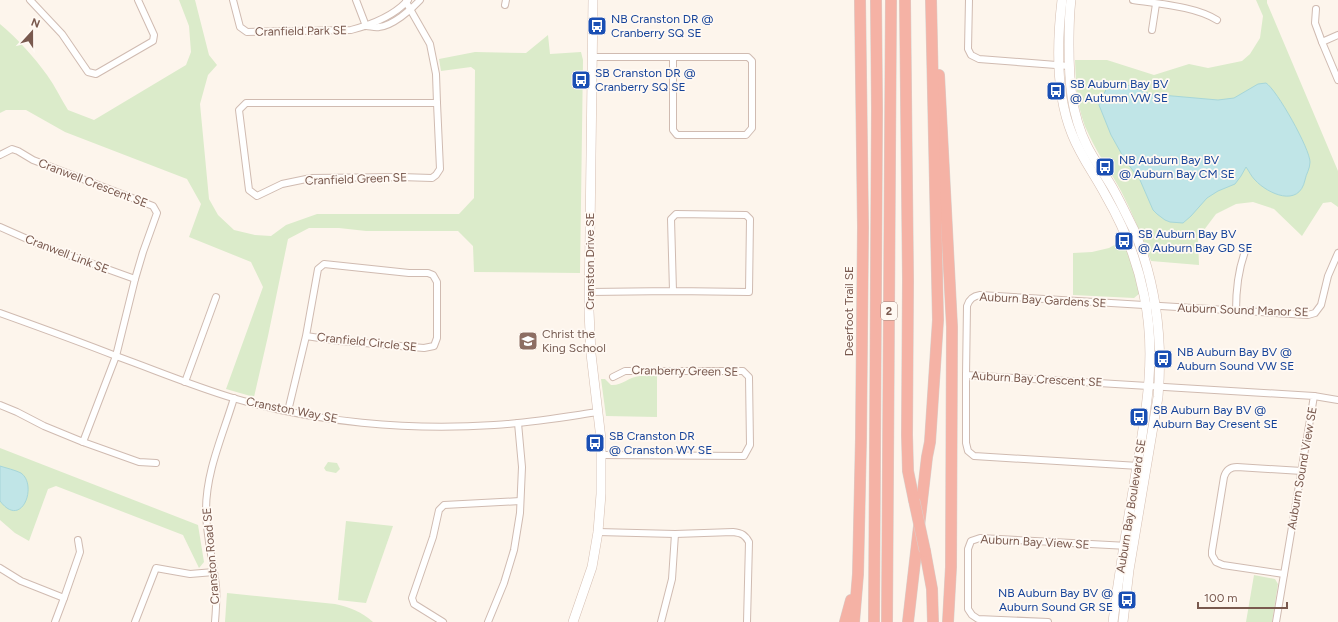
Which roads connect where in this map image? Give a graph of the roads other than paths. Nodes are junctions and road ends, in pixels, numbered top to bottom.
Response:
1 (30, 0) edge
2 (138, 0) edge
3 (233, 0) edge
4 (356, 0) edge
5 (420, 0) edge
6 (587, 0) edge
7 (593, 0) edge
8 (876, 0) edge
9 (891, 0) edge
10 (904, 0) edge
11 (931, 0) edge
12 (935, 0) edge
13 (969, 0) edge
14 (1062, 0) edge
15 (1071, 0) edge
16 (1133, 0) edge
17 (407, 1) edge
18 (859, 2) edge
19 (1156, 4) junction
20 (1316, 9) dead end
21 (411, 11) junction
22 (592, 16) junction
23 (1216, 20) dead end
24 (366, 26) junction
25 (1152, 30) dead end
26 (1338, 35) edge
27 (1322, 42) junction
28 (673, 56) junction
29 (593, 57) junction
30 (1064, 66) junction
31 (1338, 80) edge
32 (437, 103) junction
33 (0, 154) edge
34 (0, 227) edge
35 (1246, 249) dead end
36 (1338, 253) edge
37 (135, 279) junction
38 (673, 291) junction
39 (590, 292) junction
40 (216, 297) dead end
41 (1146, 305) junction
42 (1155, 306) junction
43 (1236, 310) junction
44 (0, 312) edge
45 (306, 336) junction
46 (116, 356) junction
47 (966, 375) junction
48 (613, 377) dead end
49 (185, 382) junction
50 (1154, 386) junction
51 (1314, 396) junction
52 (234, 398) junction
53 (1338, 400) edge
54 (0, 405) edge
55 (288, 411) junction
56 (598, 412) junction
57 (518, 423) junction
58 (84, 442) junction
59 (602, 455) junction
60 (156, 463) dead end
61 (1142, 466) junction
62 (1302, 470) junction
63 (520, 501) junction
64 (598, 532) junction
65 (676, 534) junction
66 (78, 540) dead end
67 (1129, 546) junction
68 (0, 568) edge
69 (214, 572) junction
70 (858, 574) junction
71 (1284, 574) junction
72 (64, 598) junction
73 (55, 622) edge
74 (135, 622) edge
75 (215, 622) edge
76 (443, 622) edge
77 (488, 622) edge
78 (573, 622) edge
79 (661, 622) edge
80 (747, 622) edge
81 (845, 622) edge
82 (854, 622) edge
83 (874, 622) edge
84 (887, 622) edge
85 (908, 622) edge
86 (933, 622) edge
87 (948, 622) edge
88 (1048, 622) edge
89 (1113, 622) edge
90 (1123, 622) edge
91 (1276, 622) edge

1 - 2 street
3 - 24 street, Cranfield Park SE
4 - 24 street, Cranfield Park SE
5 - 21 street, Cranfield Park SE
6 - 22 street, Cranston Drive SE
7 - 22 street, Cranston Drive SE
8 - 83 highway
9 - 84 highway, 2
10 - 86 highway, bridge
11 - 85 highway
12 - 87 highway
13 - 30 street
14 - 30 street, Auburn Bay Boulevard SE
15 - 30 street, Auburn Bay Boulevard SE
16 - 19 street
17 - 21 street, Cranfield Green SE
17 - 24 street, Cranfield Park SE
18 - 70 highway, Deerfoot Trail SE
19 - 23 street
19 - 25 street
20 - 27 street
21 - 24 street, Cranfield Park SE
21 - 32 street, Cranfield Green SE
22 - 29 street, Cranston Drive SE
26 - 27 street
27 - 31 street
28 - 28 street
28 - 29 street
29 - 39 street, Cranston Drive SE
30 - 41 street, Auburn Bay Boulevard SE
30 - 42 street, Auburn Bay Boulevard SE
32 - 32 street, Cranfield Green SE
33 - 37 street, Cranwell Crescent SE
34 - 37 street, Cranwell Link SE
35 - 43 street
36 - 43 street, Auburn Sound Manor SE
37 - 46 street, Cranwell Crescent SE
38 - 38 street
38 - 39 street
39 - 56 street, Cranston Drive SE
40 - 49 street
41 - 42 street, Auburn Sound Manor SE
41 - 47 street, Auburn Bay Gardens SE
41 - 50 street, Auburn Bay Boulevard SE
42 - 43 street, Auburn Sound Manor SE
42 - 50 street, Auburn Bay Boulevard SE
44 - 46 street, Cranston Way SE
45 - 45 street, Cranfield Circle SE
45 - 55 street, Cranfield Circle SE
46 - 49 street, Cranston Way SE
46 - 58 street, Cranwell Crescent SE
47 - 50 street, Auburn Bay Crescent SE
47 - 61 street, Auburn Bay Crescent SE
48 - 59 street, Cranberry Green SE
49 - 52 street, Cranston Way SE
50 - 51 street, Auburn Sound View SE
50 - 61 street, Auburn Bay Boulevard SE
51 - 53 street
51 - 62 street, Auburn Sound View SE
52 - 55 street, Cranston Way SE
52 - 69 street, Cranston Road SE
54 - 58 street
55 - 57 street, Cranston Way SE
56 - 57 street, Cranston Way SE
56 - 59 street, Cranston Drive SE
57 - 63 street
58 - 60 street
59 - 64 street, Cranston Drive SE
61 - 67 street, Auburn Bay Boulevard SE
62 - 71 street, Auburn Sound View SE
62 - 71 street
63 - 76 street
63 - 77 street
64 - 65 street
64 - 78 street, Cranston Drive SE
65 - 79 street
65 - 80 street
66 - 72 street
67 - 88 street, Auburn Bay View SE
67 - 89 street, Auburn Bay Boulevard SE
67 - 90 street, Auburn Bay Boulevard SE
68 - 72 street
69 - 74 street
69 - 75 street, Cranston Road SE
70 - 81 highway
70 - 82 highway, Deerfoot Trail SE
71 - 91 street, Auburn Sound View SE
72 - 73 street

